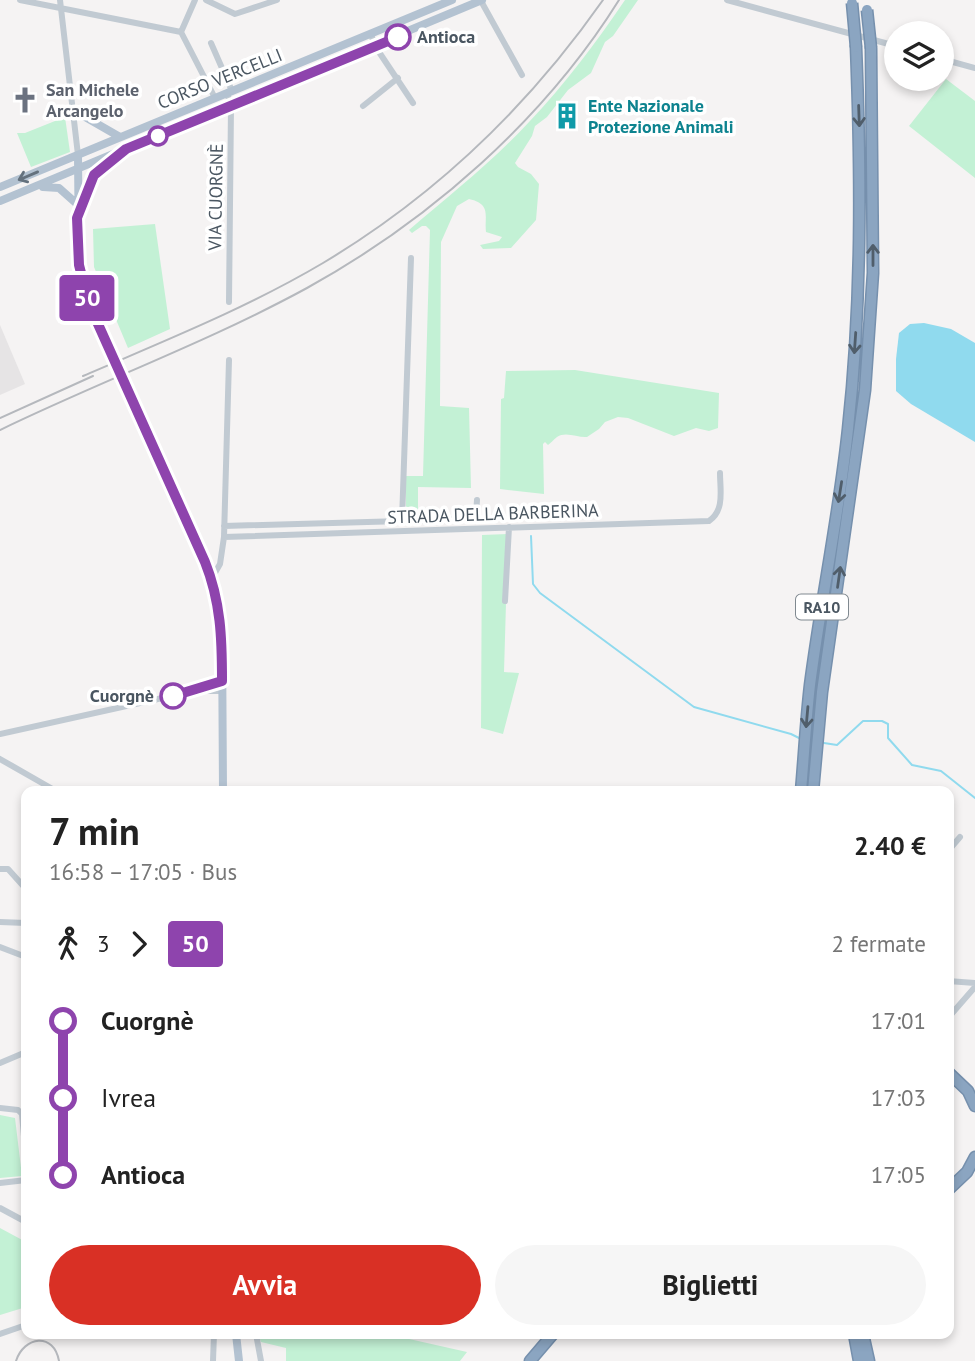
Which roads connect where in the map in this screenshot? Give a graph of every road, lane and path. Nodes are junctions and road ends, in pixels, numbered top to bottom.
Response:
1 (20, 0) edge
2 (195, 0) edge
3 (206, 0) edge
4 (277, 0) edge
5 (452, 0) edge
6 (481, 0) edge
7 (727, 0) edge
8 (852, 2) edge
9 (60, 4) edge
10 (867, 5) edge
11 (181, 32) junction
12 (372, 34) junction
13 (211, 43) dead end
14 (884, 43) edge
15 (375, 46) junction
16 (954, 62) edge
17 (975, 68) edge
18 (522, 75) dead end
19 (398, 78) junction
20 (229, 92) junction
21 (215, 99) junction
22 (413, 103) dead end
23 (231, 106) junction
24 (363, 106) dead end
25 (73, 110) junction
26 (120, 138) junction
27 (126, 149) junction
28 (78, 155) junction
29 (78, 170) junction
30 (0, 187) edge
31 (33, 188) junction
32 (0, 201) edge
33 (77, 204) junction
34 (77, 218) junction
35 (411, 258) dead end
36 (229, 302) dead end
37 (229, 360) dead end
38 (720, 473) dead end
39 (477, 500) dead end
40 (402, 521) junction
41 (224, 526) junction
42 (509, 527) junction
43 (224, 537) junction
44 (223, 553) junction
45 (205, 562) junction
46 (212, 578) junction
47 (505, 601) dead end
48 (222, 686) junction
49 (0, 734) edge
50 (0, 759) edge
51 (47, 786) edge
52 (223, 786) edge
53 (801, 786) edge
54 (813, 786) edge
55 (960, 837) dead end
56 (954, 844) edge
57 (0, 869) edge
58 (21, 883) edge
59 (21, 921) edge
60 (0, 922) edge
61 (0, 947) edge
62 (21, 955) edge
63 (954, 982) edge
64 (975, 985) edge
65 (954, 1011) edge
66 (21, 1054) edge
67 (0, 1063) edge
68 (954, 1078) edge
69 (975, 1106) edge
70 (0, 1108) edge
71 (21, 1113) edge
72 (975, 1157) edge
73 (21, 1181) edge
74 (0, 1183) edge
75 (954, 1184) edge
76 (3, 1210) edge
77 (21, 1219) edge
78 (21, 1327) edge
79 (0, 1334) edge
80 (214, 1339) edge
81 (236, 1339) edge
82 (257, 1339) edge
83 (550, 1339) edge
84 (551, 1339) edge
85 (855, 1339) edge
86 (864, 1339) edge
87 (213, 1358) edge
88 (239, 1361) edge
89 (261, 1361) edge
90 (530, 1361) edge
91 (540, 1361) edge
92 (859, 1361) edge
93 (869, 1361) edge

1 - 9 street
2 - 11 street
3 - 4 street
5 - 12 main road, CORSO VERCELLI
6 - 15 main road, CORSO VERCELLI
6 - 18 street, CORSO VERCELLI
7 - 14 street
8 -> 53 highway, RA10, bridge
9 - 11 street
9 - 25 street
54 -> 10 highway, RA10, bridge
11 - 21 street
12 - 15 street
12 - 20 main road, CORSO VERCELLI
13 - 20 street, VIA CUORGNÈ
15 - 19 street
15 - 23 main road, CORSO VERCELLI
16 - 17 street
19 - 22 street
19 - 24 street
20 - 21 main road, CORSO VERCELLI
20 - 23 street, VIA CUORGNÈ
21 - 26 main road, CORSO VERCELLI
23 - 27 main road, CORSO VERCELLI
23 - 36 street, VIA CUORGNÈ
25 - 26 main road
25 - 28 street
26 - 28 main road, CORSO VERCELLI
27 - 29 main road, CORSO VERCELLI
27 - 34 main road
28 - 29 main road
28 -> 30 main road, CORSO VERCELLI
29 - 31 main road, CORSO VERCELLI
29 - 33 main road
31 - 32 main road, CORSO VERCELLI
31 - 33 main road
33 - 34 main road
34 - 45 main road, bridge
35 - 40 street, STRADA DELLA BARBERINA
37 - 41 street
38 - 42 street, STRADA DELLA BARBERINA
39 - 40 street, STRADA DELLA BARBERINA
40 - 41 street, STRADA DELLA BARBERINA
41 - 43 street
42 - 43 street, STRADA DELLA BARBERINA
42 - 47 street
43 - 44 street
44 - 45 street
44 - 46 street
45 - 46 main road
46 - 48 main road
48 - 49 street
48 - 52 main road
50 - 51 street
55 - 56 street
57 - 58 street
59 - 60 street
61 - 62 street
63 - 64 street
64 - 65 street
66 - 67 street
68 - 69 highway
70 - 71 street
72 - 75 highway
73 - 74 street
76 - 77 street
78 - 79 street
80 - 87 street
81 - 88 main road
82 - 89 street
83 - 90 highway
84 - 91 highway
85 - 92 highway
86 - 93 highway

